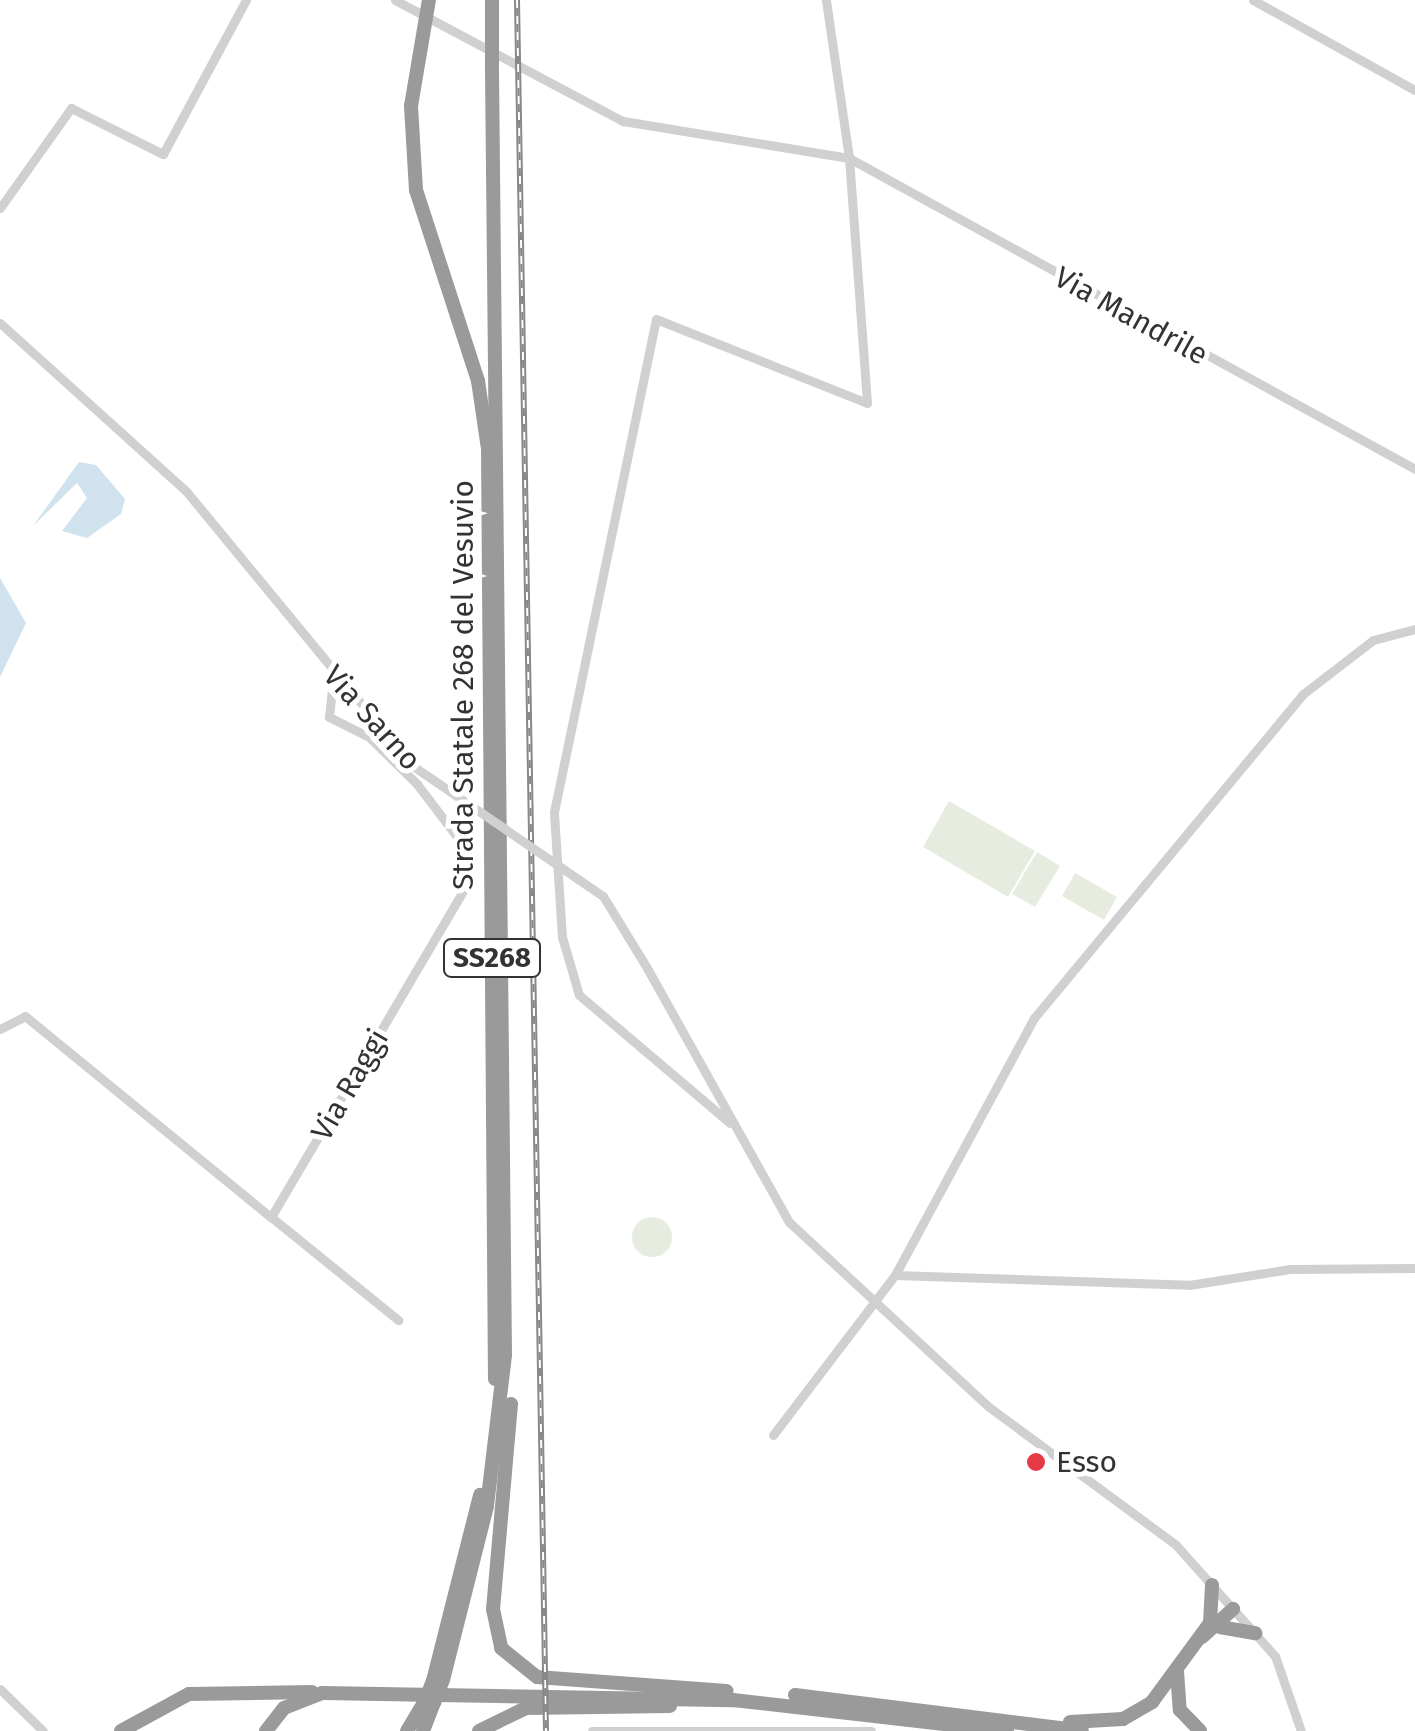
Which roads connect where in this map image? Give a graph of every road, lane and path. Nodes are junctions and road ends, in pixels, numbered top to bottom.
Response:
1 (246, 0) edge
2 (396, 0) edge
3 (429, 0) edge
4 (492, 0) edge
5 (826, 0) edge
6 (1254, 0) edge
7 (1415, 90) edge
8 (850, 158) junction
9 (0, 208) edge
10 (0, 323) edge
11 (1415, 468) edge
12 (1415, 629) edge
13 (333, 679) junction
14 (0, 1029) edge
15 (730, 1123) junction
16 (271, 1217) junction
17 (1415, 1268) edge
18 (506, 1272) junction
19 (896, 1275) junction
20 (871, 1302) junction
21 (398, 1320) dead end
22 (773, 1435) dead end
23 (1212, 1585) junction
24 (1234, 1609) junction
25 (1215, 1625) junction
26 (1255, 1633) junction
27 (1179, 1663) junction
28 (438, 1680) junction
29 (0, 1688) edge
30 (732, 1691) junction
31 (322, 1693) junction
32 (560, 1693) junction
33 (429, 1703) junction
34 (826, 1708) junction
35 (988, 1718) junction
36 (43, 1731) edge
37 (121, 1731) edge
38 (266, 1731) edge
39 (410, 1731) edge
40 (422, 1731) edge
41 (479, 1731) edge
42 (592, 1731) edge
43 (871, 1731) edge
44 (1006, 1731) edge
45 (1082, 1731) edge
46 (1200, 1731) edge
47 (1301, 1731) edge

1 - 9 street
2 - 8 street, Via Mandrile
3 - 28 highway, Strada Statale 268 del Vesuvio / SS268, bridge
4 - 18 highway, Strada Statale 268 del Vesuvio / SS268, bridge
5 - 8 street
6 - 7 street
8 - 11 street, Via Mandrile
8 - 15 street
10 - 13 street, Via Sarno
12 - 19 street
13 - 15 street, Via Sarno, bridge
13 - 16 street, Via Raggi
14 - 16 street
15 - 20 street, Via Sarno
16 - 21 street
17 - 19 street
18 - 28 highway, Strada Statale 268 del Vesuvio / SS268
18 - 30 highway
19 - 20 street
20 - 22 street
20 - 23 street, Via Sarno
23 - 24 street, Via Sarno
23 - 25 highway
24 - 25 highway
24 - 26 street, Via Sarno
25 - 26 highway
25 - 27 highway
26 - 47 street, Via Sarno
27 - 35 highway
27 - 46 highway
28 - 33 highway, Strada Statale 268 del Vesuvio / SS268, bridge
29 - 36 street
30 - 32 highway
30 - 35 highway
31 - 32 highway
31 - 37 highway
31 - 38 highway
32 - 34 highway
33 - 39 highway
33 - 40 highway, Strada Statale 268 del Vesuvio / SS268
34 - 41 highway
34 - 44 highway
35 - 45 highway
42 - 43 street

